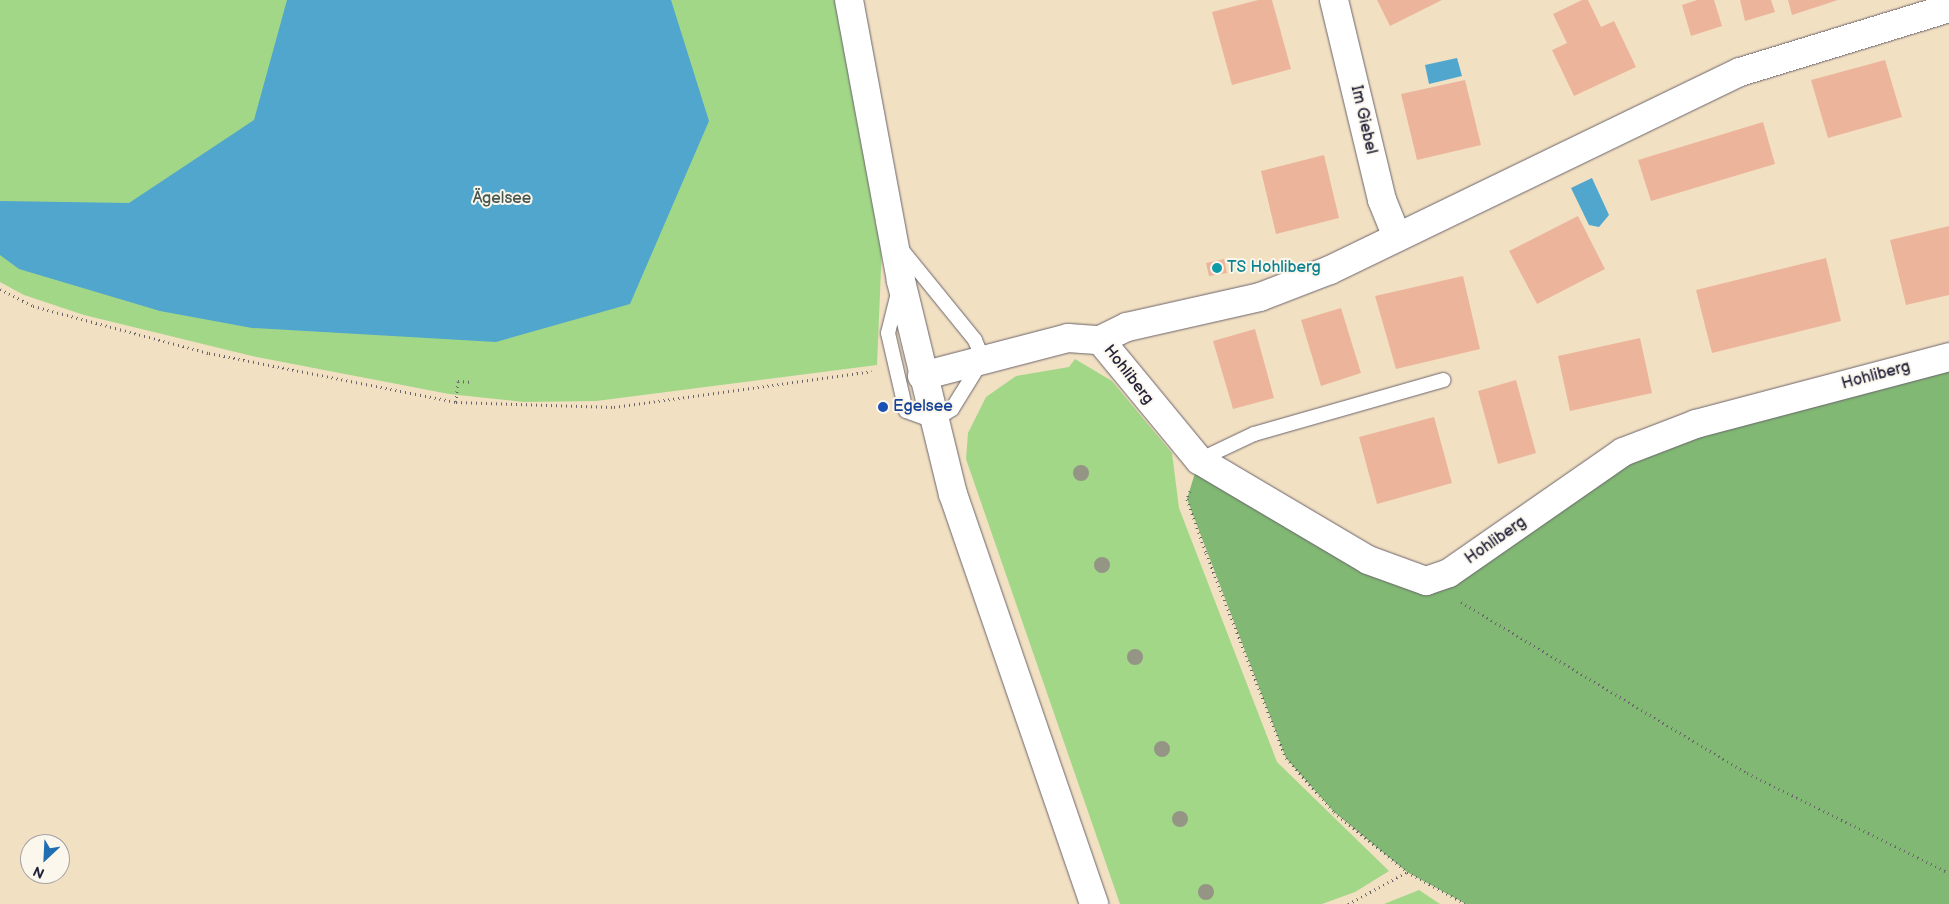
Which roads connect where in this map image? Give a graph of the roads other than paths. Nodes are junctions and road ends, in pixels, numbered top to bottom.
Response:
1 (849, 0) edge
2 (1334, 0) edge
3 (1949, 8) edge
4 (1397, 237) junction
5 (894, 241) junction
6 (1100, 340) junction
7 (1949, 357) edge
8 (983, 360) junction
9 (910, 375) junction
10 (1443, 380) dead end
11 (933, 421) junction
12 (1199, 460) junction
13 (1094, 904) edge

1 - 5 street
2 - 4 street, Im Giebel
3 - 4 street, Hohliberg
4 - 6 street, Hohliberg
5 - 8 lane
5 - 9 street
6 - 8 street, Hohliberg
6 - 12 street, Hohliberg
7 - 12 street, Hohliberg
8 - 9 street, Hohliberg
8 - 11 lane
9 - 11 street
10 - 12 lane
11 - 13 street

